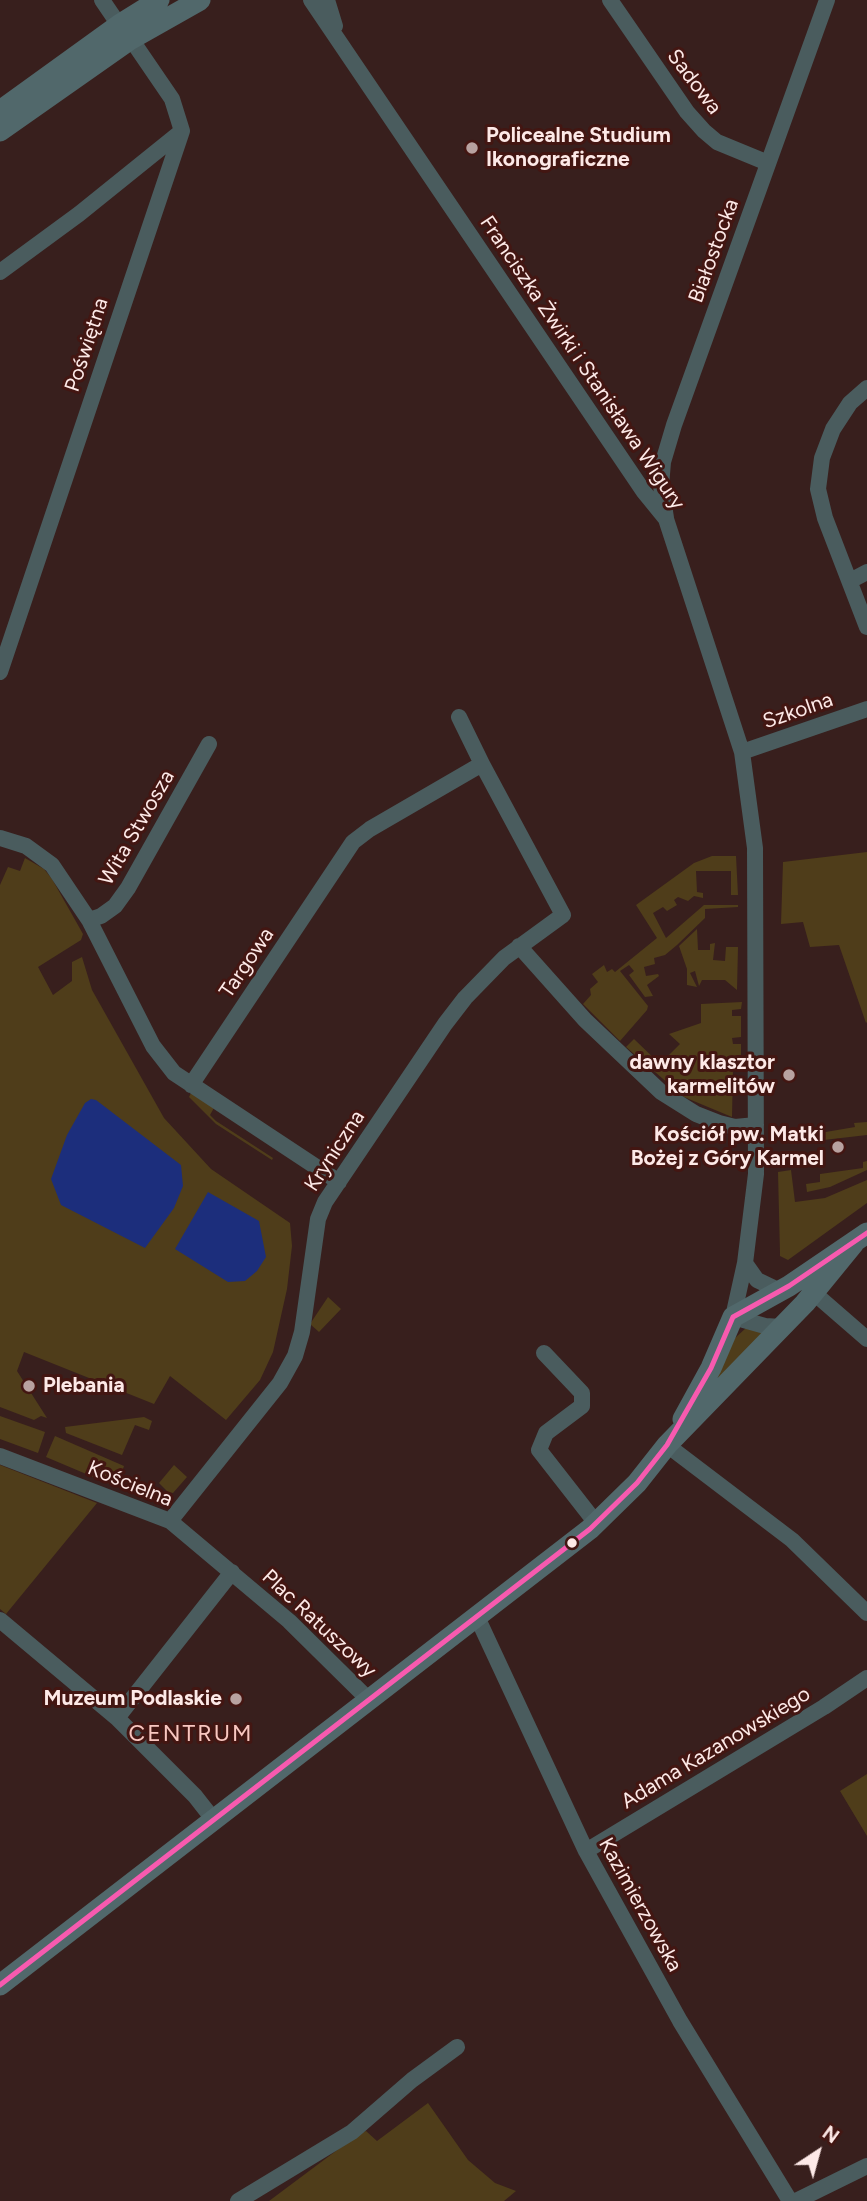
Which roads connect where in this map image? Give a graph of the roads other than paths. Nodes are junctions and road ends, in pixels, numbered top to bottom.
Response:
1 (102, 0) edge
2 (159, 0) edge
3 (200, 0) edge
4 (311, 0) edge
5 (327, 0) edge
6 (610, 0) edge
7 (827, 0) edge
8 (125, 32) junction
9 (340, 42) junction
10 (0, 111) edge
11 (0, 131) edge
12 (182, 131) junction
13 (768, 163) junction
14 (0, 272) edge
15 (867, 388) edge
16 (666, 519) junction
17 (867, 572) edge
18 (850, 581) junction
19 (867, 627) edge
20 (0, 673) edge
21 (867, 709) edge
22 (459, 717) dead end
23 (209, 744) dead end
24 (742, 752) junction
25 (482, 764) junction
26 (0, 838) edge
27 (89, 920) junction
28 (519, 946) junction
29 (191, 1085) junction
30 (756, 1125) junction
31 (339, 1182) junction
32 (861, 1238) edge
33 (745, 1263) junction
34 (780, 1291) junction
35 (814, 1293) junction
36 (733, 1317) junction
37 (782, 1327) junction
38 (867, 1339) edge
39 (544, 1353) dead end
40 (667, 1445) junction
41 (0, 1455) edge
42 (170, 1521) junction
43 (596, 1523) junction
44 (232, 1572) junction
45 (867, 1613) edge
46 (477, 1617) junction
47 (0, 1620) edge
48 (867, 1678) edge
49 (369, 1700) junction
50 (117, 1718) junction
51 (213, 1819) junction
52 (586, 1852) junction
53 (0, 1985) edge
54 (457, 2047) dead end
55 (867, 2166) edge
56 (238, 2201) edge
57 (790, 2201) edge
58 (796, 2201) edge

1 - 8 street
2 - 8 main road
3 - 8 main road
4 - 9 street, Franciszka Żwirki i Stanisława Wigury
5 - 9 street, Franciszka Żwirki i Stanisława Wigury
6 - 13 street, Sadowa
7 - 13 street, Białostocka
8 - 10 main road
8 - 11 main road
8 - 12 street
9 - 16 street, Franciszka Żwirki i Stanisława Wigury
12 - 14 street
12 - 20 street, Poświętna
13 - 16 street, Białostocka
15 - 18 street
16 - 24 street, Franciszka Żwirki i Stanisława Wigury
17 - 18 street
18 - 19 street
21 - 24 street, Szkolna
22 - 25 street
23 - 27 street, Wita Stwosza
24 - 30 street, Franciszka Żwirki i Stanisława Wigury
25 - 28 street, Kryniczna
25 - 29 street, Targowa
26 - 27 street, Wita Stwosza
27 - 29 street, Wita Stwosza
28 - 30 street
28 - 31 street, Kryniczna
29 - 31 street
30 - 33 street, Franciszka Żwirki i Stanisława Wigury
31 - 42 street, Kryniczna
32 - 34 main road
32 - 35 main road
33 - 34 street
33 - 36 street, Franciszka Żwirki i Stanisława Wigury
34 - 36 main road
35 - 37 main road
35 - 38 street
36 - 37 street
36 - 40 main road
37 - 40 main road
39 - 43 street
40 - 43 main road
40 - 45 street
41 - 42 street, Kościelna
42 - 44 street, Kościelna
43 - 46 main road
44 - 49 street, Plac Ratuszowy
44 - 50 street, Plac Ratuszowy
46 - 49 main road
46 - 52 street, Kazimierzowska
47 - 50 street
48 - 52 street, Adama Kazanowskiego
49 - 51 main road
50 - 51 street
51 - 53 main road
52 - 57 street, Kazimierzowska
54 - 56 street
55 - 58 street

